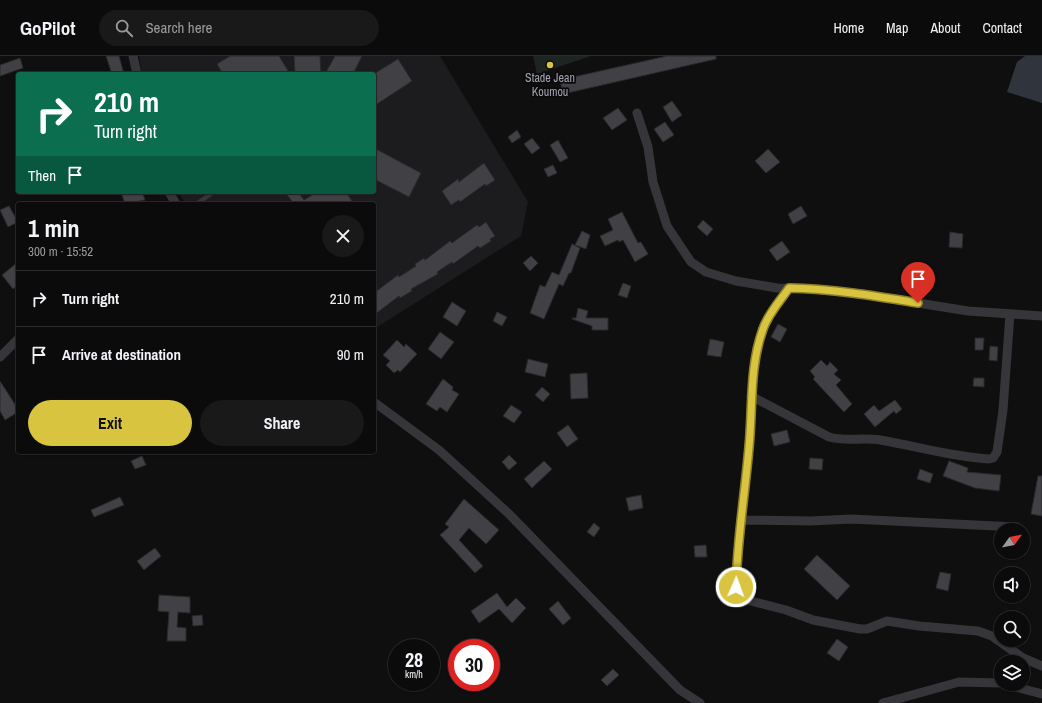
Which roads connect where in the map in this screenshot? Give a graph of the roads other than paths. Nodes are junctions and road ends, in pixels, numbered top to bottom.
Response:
1 (133, 56) edge
2 (137, 72) edge
3 (637, 113) dead end
4 (211, 194) edge
5 (199, 202) edge
6 (777, 288) junction
7 (789, 288) junction
8 (781, 299) junction
9 (1010, 314) junction
10 (1042, 316) edge
11 (16, 341) edge
12 (0, 357) edge
13 (751, 396) junction
14 (376, 403) edge
15 (742, 520) junction
16 (994, 526) edge
17 (1042, 666) edge
18 (994, 684) edge
19 (1030, 691) edge
20 (1042, 694) edge
21 (700, 703) edge
22 (883, 703) edge

1 - 2 street
3 - 6 street
4 - 5 lane
6 - 7 street
6 - 8 street
7 - 8 street
7 - 9 street
8 - 13 street
9 - 10 street
9 - 13 street
11 - 12 street
13 - 15 street
14 - 21 street
15 - 16 street
15 - 17 street
18 - 22 street
19 - 20 street

